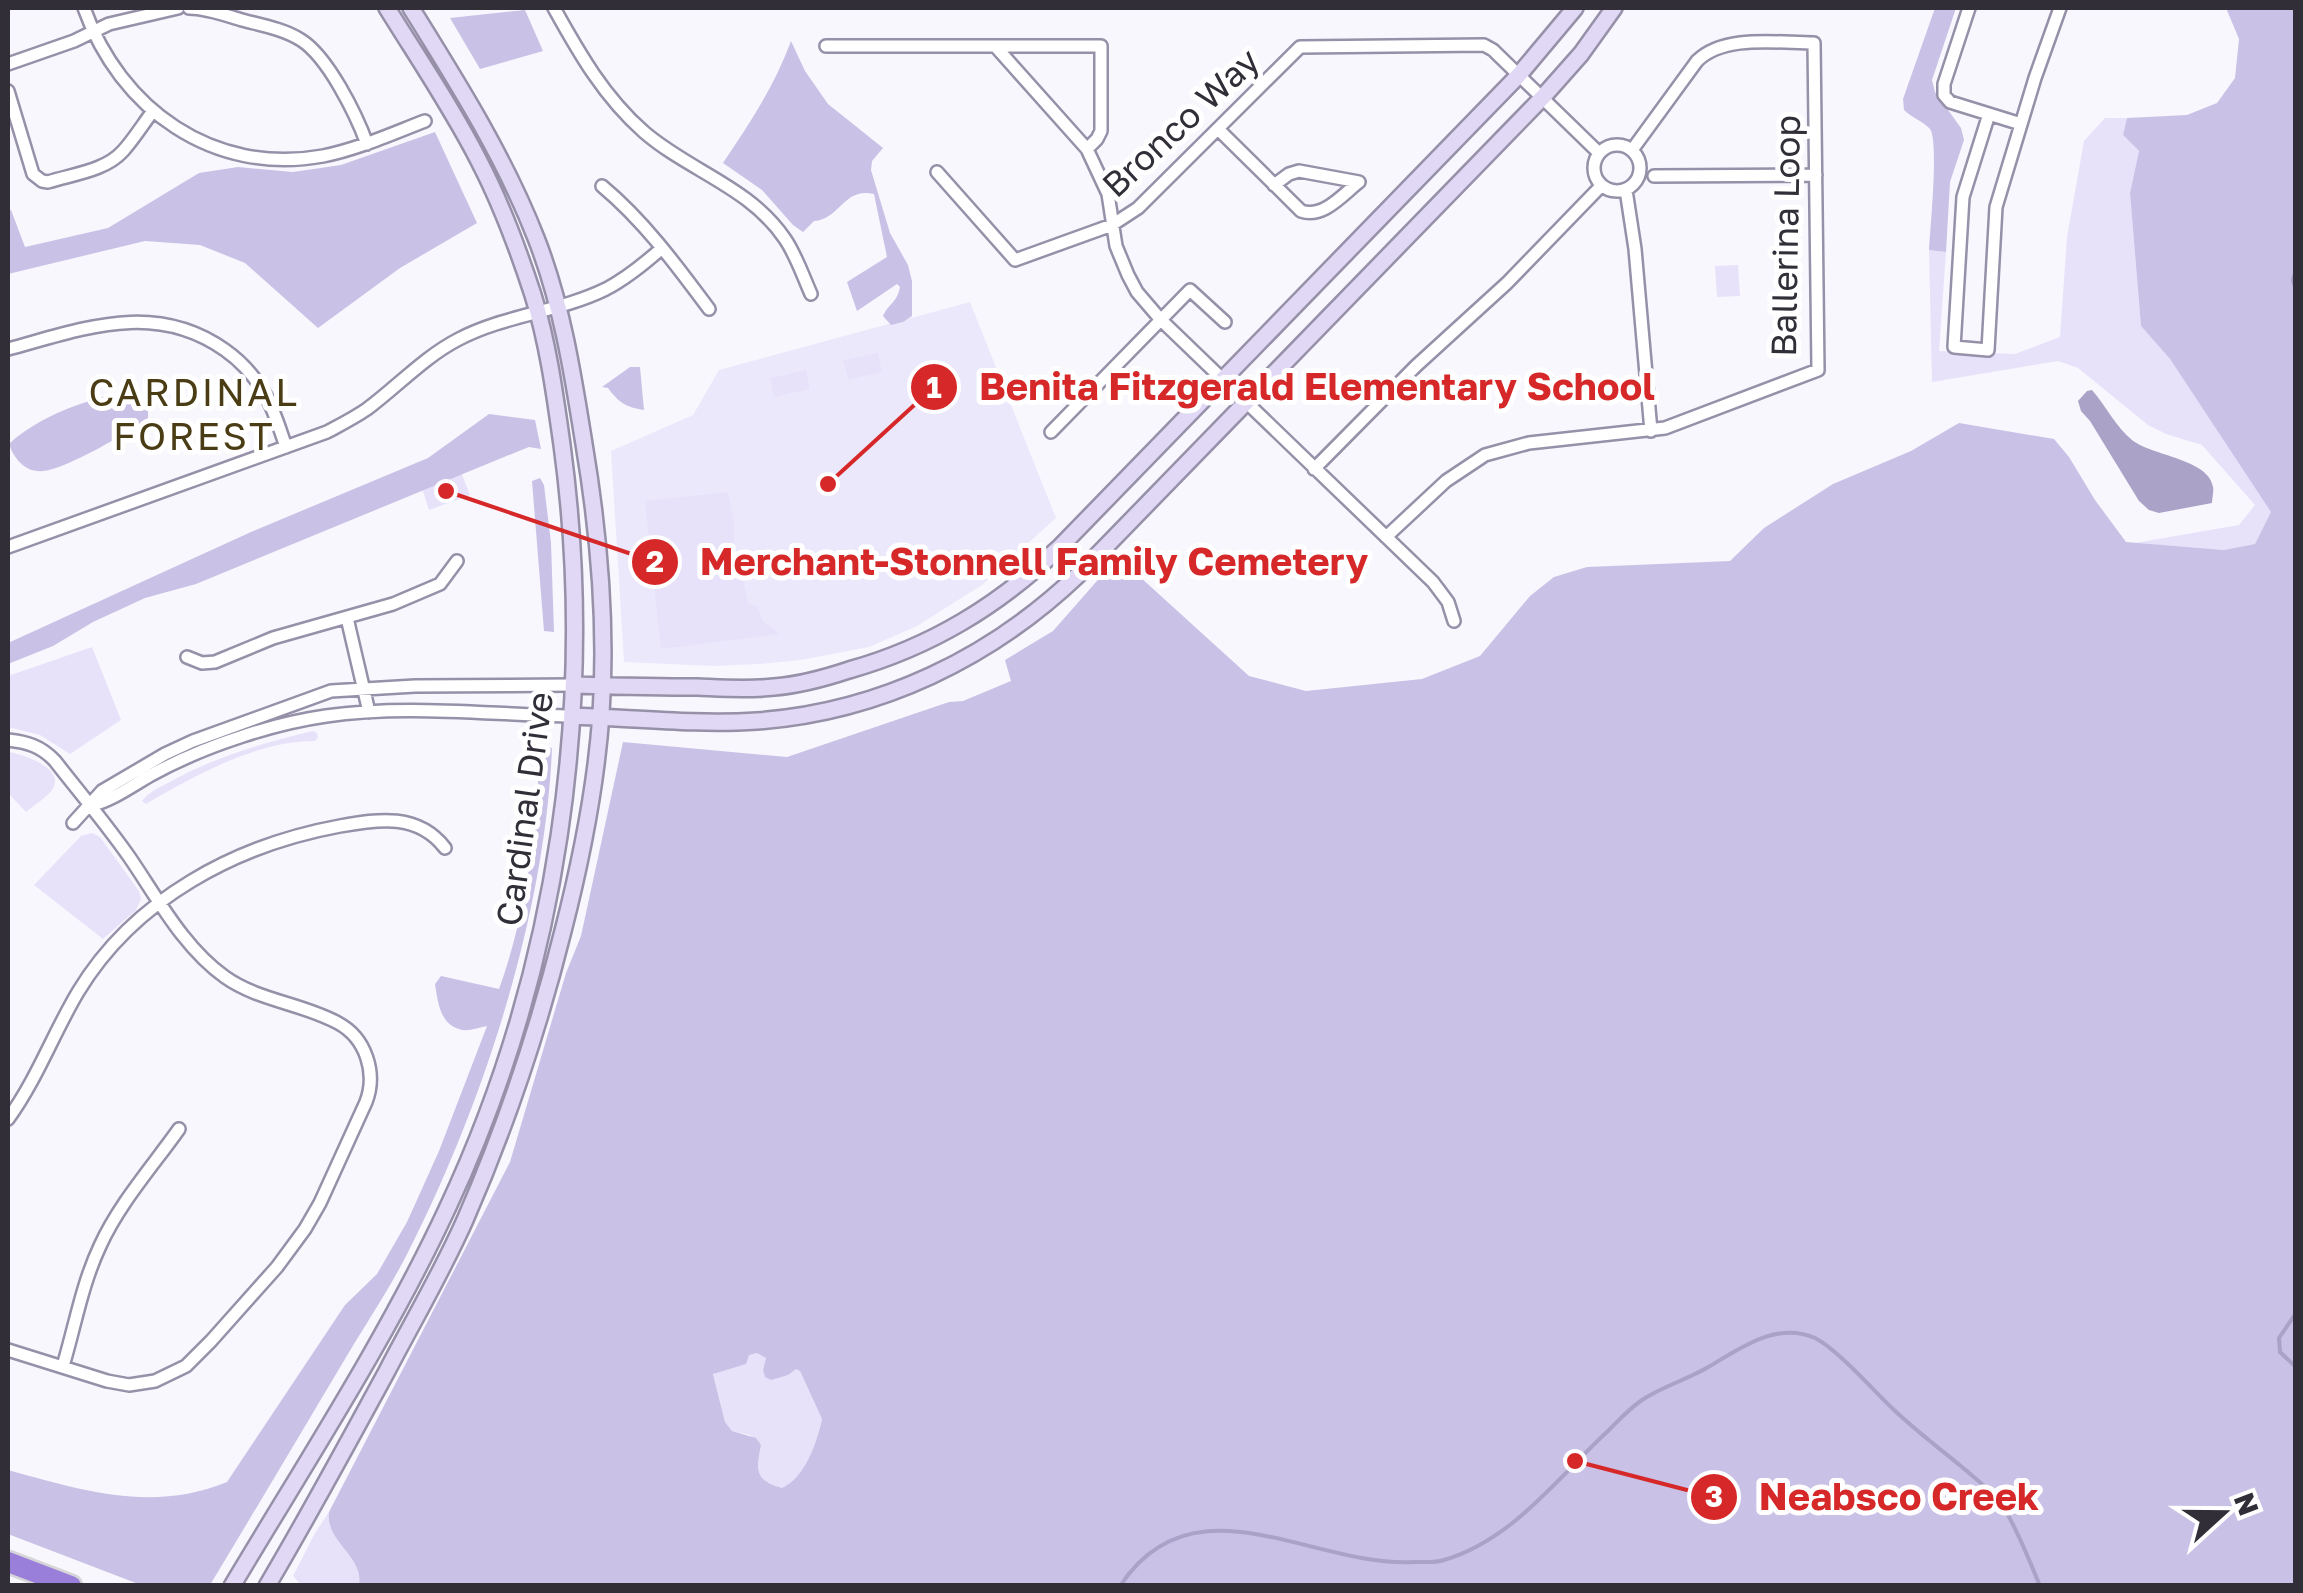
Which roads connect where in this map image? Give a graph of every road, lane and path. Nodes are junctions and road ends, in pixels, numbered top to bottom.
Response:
1 (84, 8) edge
2 (178, 8) edge
3 (189, 8) edge
4 (387, 8) edge
5 (410, 8) edge
6 (554, 8) edge
7 (1575, 8) edge
8 (1614, 8) edge
9 (1969, 8) edge
10 (2060, 8) edge
11 (92, 32) junction
12 (826, 46) dead end
13 (996, 47) junction
14 (8, 64) edge
15 (1518, 76) junction
16 (8, 90) edge
17 (1542, 98) junction
18 (152, 111) junction
19 (1989, 114) junction
20 (424, 122) dead end
21 (2020, 124) junction
22 (1219, 130) junction
23 (368, 144) junction
24 (1087, 149) junction
25 (1632, 150) junction
26 (1600, 153) junction
27 (937, 172) dead end
28 (1654, 176) dead end
29 (1816, 176) junction
30 (1274, 185) junction
31 (602, 186) dead end
32 (1601, 186) junction
33 (1626, 190) junction
34 (1112, 225) junction
35 (662, 248) junction
36 (812, 294) dead end
37 (558, 306) junction
38 (709, 310) dead end
39 (538, 312) junction
40 (1161, 320) junction
41 (1224, 322) dead end
42 (8, 349) edge
43 (1223, 379) junction
44 (1246, 403) junction
45 (1651, 431) junction
46 (1051, 432) dead end
47 (286, 447) junction
48 (1314, 469) junction
49 (1386, 537) junction
50 (8, 547) edge
51 (457, 561) dead end
52 (347, 618) junction
53 (1454, 621) dead end
54 (187, 657) dead end
55 (573, 685) junction
56 (602, 686) junction
57 (364, 688) junction
58 (369, 712) junction
59 (572, 716) junction
60 (600, 717) junction
61 (8, 740) edge
62 (90, 806) junction
63 (72, 823) dead end
64 (445, 848) dead end
65 (159, 902) junction
66 (8, 1118) edge
67 (179, 1129) dead end
68 (8, 1350) edge
69 (63, 1366) junction
70 (8, 1562) edge
71 (71, 1586) edge
72 (232, 1586) edge
73 (267, 1586) edge

1 - 11 street
2 - 11 street
3 - 23 street
4 - 39 main road, Cardinal Drive
5 - 37 main road, Cardinal Drive
6 - 36 street
7 - 15 main road
8 - 17 main road
9 - 19 street
10 - 21 street
11 - 14 street
11 - 18 street
12 - 13 street
13 - 24 street
13 - 24 street
15 - 17 street, Bronco Way
15 - 22 street, Bronco Way
15 - 43 main road
16 - 18 street
17 - 26 street, Bronco Way
17 - 44 main road
18 - 23 street
19 - 21 street
19 - 21 street
20 - 23 street
22 - 30 street
22 - 34 street, Bronco Way
24 - 34 street
25 - 26 street
25 - 29 street, Ballerina Loop
25 - 33 street, Ballerina Loop
26 - 32 street
27 - 34 street, Bronco Way
28 - 29 street
29 - 45 street, Ballerina Loop
30 - 30 street
31 - 35 street
32 - 33 street
32 - 48 street
33 - 45 street
34 - 40 street
35 - 37 street
35 - 38 street
37 - 39 street
37 - 56 main road, Cardinal Drive
39 - 47 street
39 - 55 main road, Cardinal Drive
40 - 41 street
40 - 43 street
40 - 46 street
42 - 47 street
43 - 44 street
43 - 56 main road
44 - 48 street
44 - 60 main road
45 - 49 street, Ballerina Loop
47 - 50 street
48 - 49 street
49 - 53 street
51 - 52 street
52 - 54 street
52 - 57 street
55 - 56 main road
55 - 57 street
55 - 59 main road, Cardinal Drive
56 - 60 main road, Cardinal Drive
57 - 58 street
57 - 62 street
58 - 59 street
58 - 62 street
59 - 60 main road
59 - 72 main road, Cardinal Drive
60 - 73 main road, Cardinal Drive
61 - 62 street
62 - 63 street
62 - 65 street
64 - 65 street
65 - 66 street
65 - 69 street
67 - 69 street
68 - 69 street
70 - 71 highway

